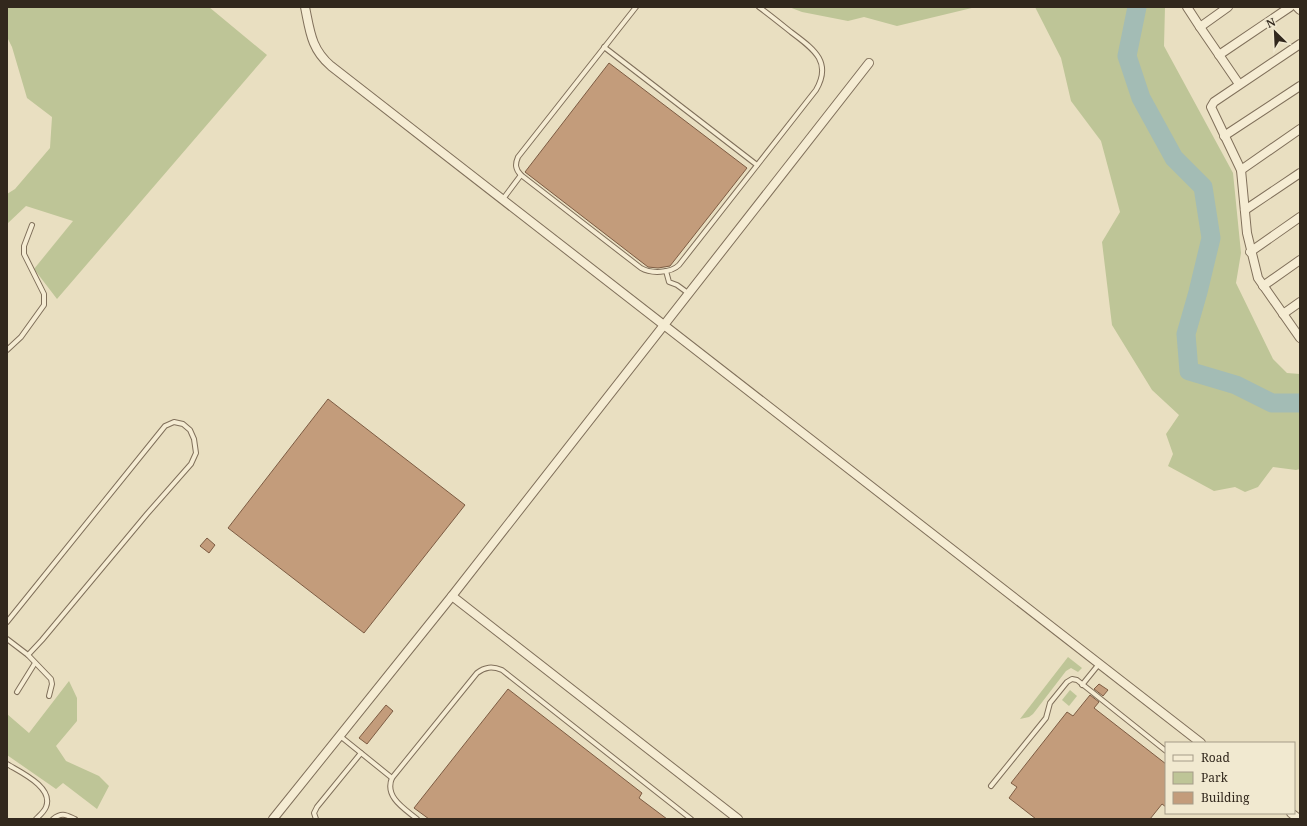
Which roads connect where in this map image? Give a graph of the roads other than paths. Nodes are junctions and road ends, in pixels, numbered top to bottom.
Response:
1 (305, 7) edge
2 (636, 7) edge
3 (759, 7) edge
4 (1187, 7) edge
5 (1228, 7) edge
6 (1290, 7) edge
7 (1297, 7) edge
8 (1300, 10) edge
9 (1200, 27) junction
10 (1300, 44) edge
11 (604, 47) junction
12 (1219, 55) junction
13 (869, 63) dead end
14 (1239, 84) junction
15 (1300, 86) edge
16 (1300, 129) edge
17 (1224, 136) junction
18 (757, 165) junction
19 (1241, 170) junction
20 (1300, 172) edge
21 (522, 175) junction
22 (503, 199) junction
23 (1245, 210) junction
24 (1300, 216) edge
25 (32, 225) dead end
26 (1250, 252) junction
27 (1300, 260) edge
28 (666, 270) junction
29 (1263, 286) junction
30 (688, 293) junction
31 (1300, 302) edge
32 (1283, 314) junction
33 (664, 324) junction
34 (1300, 338) edge
35 (7, 350) edge
36 (452, 596) junction
37 (7, 622) edge
38 (7, 639) edge
39 (28, 655) junction
40 (35, 663) junction
41 (1099, 664) junction
42 (1082, 684) junction
43 (17, 692) dead end
44 (49, 696) dead end
45 (340, 736) junction
46 (1200, 742) edge
47 (1165, 749) edge
48 (361, 753) junction
49 (7, 764) edge
50 (392, 778) junction
51 (991, 786) dead end
52 (36, 819) edge
53 (53, 819) edge
54 (75, 819) edge
55 (273, 819) edge
56 (316, 819) edge
57 (417, 819) edge
58 (691, 819) edge
59 (738, 819) edge

1 - 22 street
2 - 11 lane
3 - 18 lane
4 - 9 street
5 - 9 street
6 - 12 street
7 - 8 street
9 - 12 street
10 - 14 street
11 - 18 lane
11 - 21 lane
12 - 14 street
13 - 30 street
14 - 17 street
15 - 17 street
16 - 19 street
17 - 19 street
18 - 28 lane
19 - 23 street
20 - 23 street
21 - 22 lane
21 - 28 lane
22 - 33 street
23 - 26 street
24 - 26 street
25 - 35 lane
26 - 29 street
27 - 29 street
28 - 30 lane
29 - 32 street
30 - 33 street
31 - 32 street
32 - 34 street
33 - 36 street
33 - 41 street
36 - 45 street
36 - 59 street
37 - 39 lane
38 - 39 lane
39 - 40 lane
40 - 43 lane
40 - 44 lane
41 - 42 lane
41 - 46 street
42 - 47 lane
42 - 51 lane
45 - 48 lane
45 - 55 street
48 - 50 lane
48 - 56 lane
49 - 52 lane
50 - 57 lane
50 - 58 lane
53 - 54 lane

